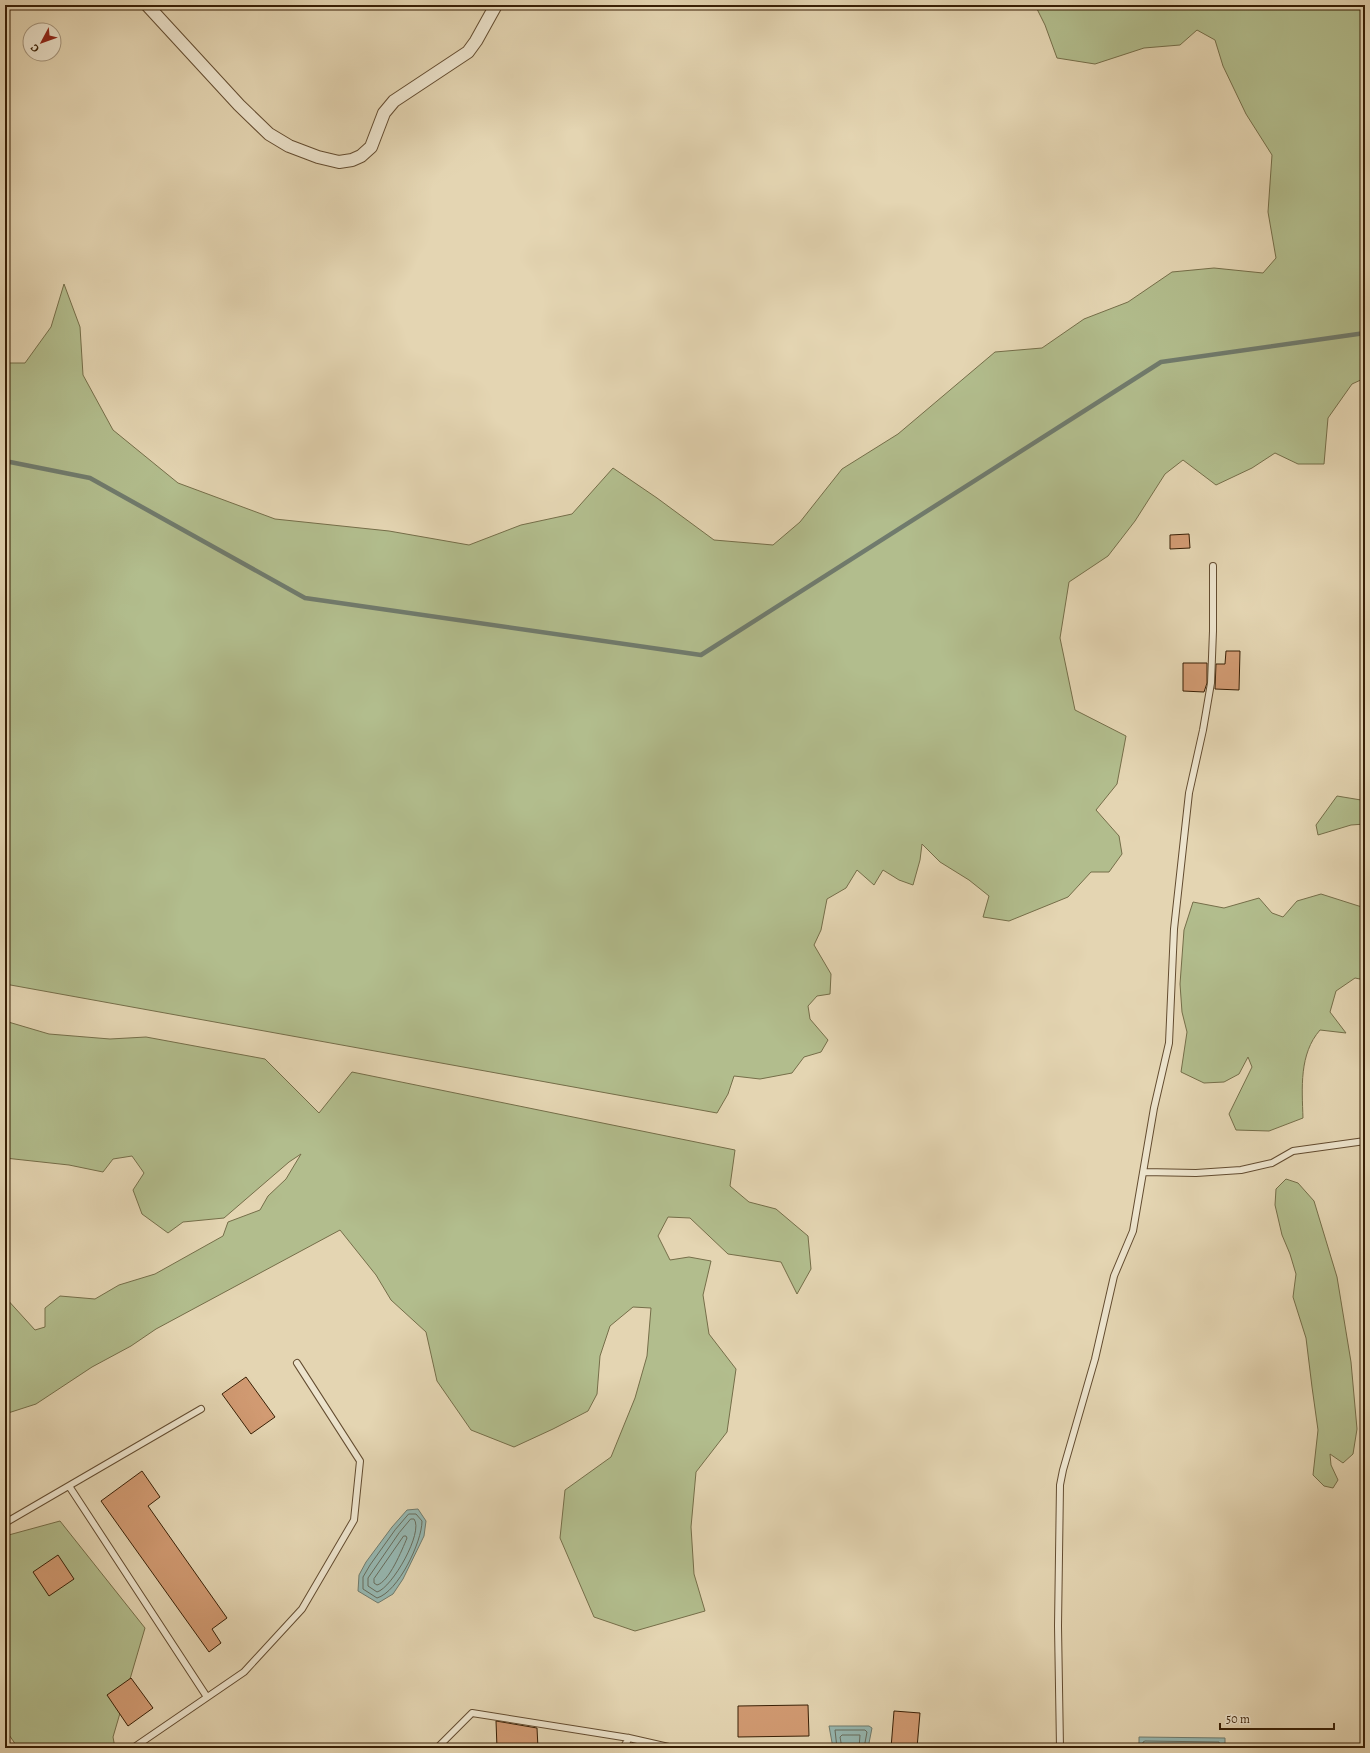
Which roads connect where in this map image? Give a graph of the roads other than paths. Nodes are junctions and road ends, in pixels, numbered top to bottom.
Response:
1 (147, 5) edge
2 (496, 5) edge
3 (1213, 566) dead end
4 (1365, 1140) edge
5 (1144, 1172) junction
6 (297, 1363) dead end
7 (201, 1409) dead end
8 (69, 1486) junction
9 (5, 1523) edge
10 (207, 1697) junction
11 (629, 1738) junction
12 (133, 1748) edge
13 (437, 1748) edge
14 (623, 1748) edge
15 (673, 1748) edge
16 (1060, 1748) edge

1 - 2 street
3 - 5 lane
4 - 5 lane
5 - 16 lane
6 - 10 lane
7 - 8 lane
8 - 9 lane
8 - 10 lane
10 - 12 lane
11 - 13 lane
11 - 14 lane
11 - 15 lane

